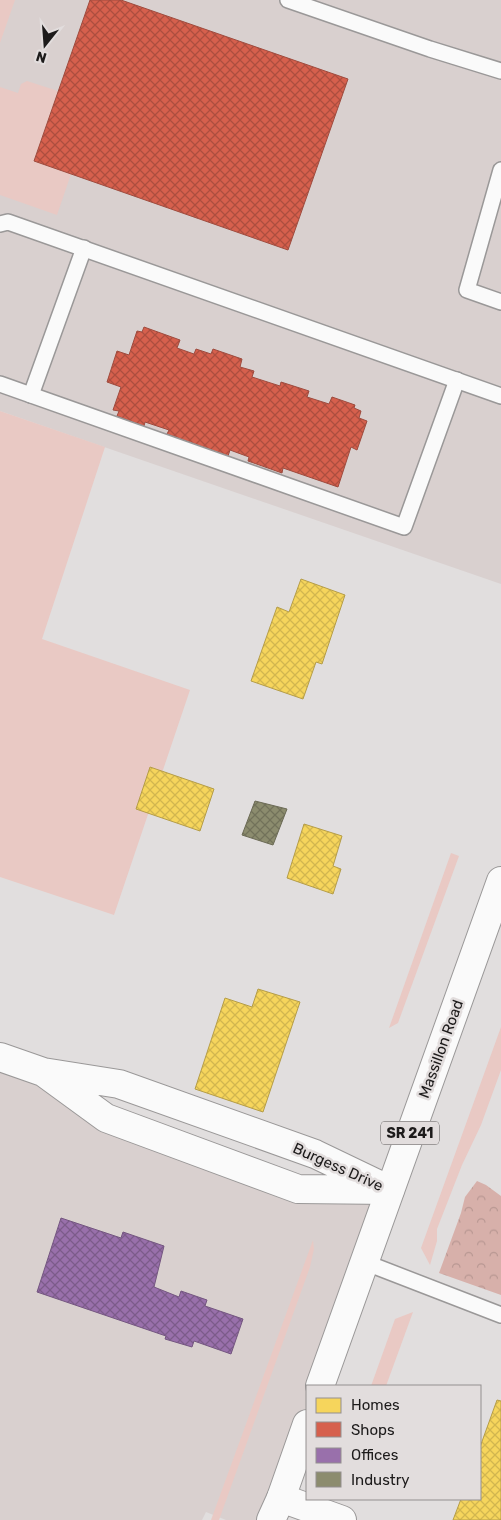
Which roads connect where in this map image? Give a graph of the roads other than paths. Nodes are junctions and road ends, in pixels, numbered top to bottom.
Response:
1 (288, 0) edge
2 (501, 71) edge
3 (501, 170) edge
4 (0, 224) edge
5 (84, 248) junction
6 (501, 302) edge
7 (457, 380) junction
8 (0, 384) edge
9 (32, 395) junction
10 (501, 396) edge
11 (501, 881) edge
12 (0, 1057) edge
13 (43, 1072) junction
14 (390, 1190) junction
15 (364, 1262) junction
16 (501, 1315) edge
17 (320, 1385) edge
18 (306, 1427) edge
19 (276, 1509) edge
20 (342, 1520) edge

1 - 2 lane
3 - 6 lane
4 - 5 lane
5 - 7 lane
5 - 9 lane
7 - 9 lane
7 - 10 lane
8 - 9 lane
11 - 14 street, Massillon Road / SR 241
12 - 13 street, Burgess Drive
13 - 14 street, Burgess Drive
13 - 14 street, Burgess Drive
14 - 15 street, Massillon Road / SR 241
15 - 16 lane
15 - 17 street, Massillon Road / SR 241
18 - 19 street
19 - 20 street

